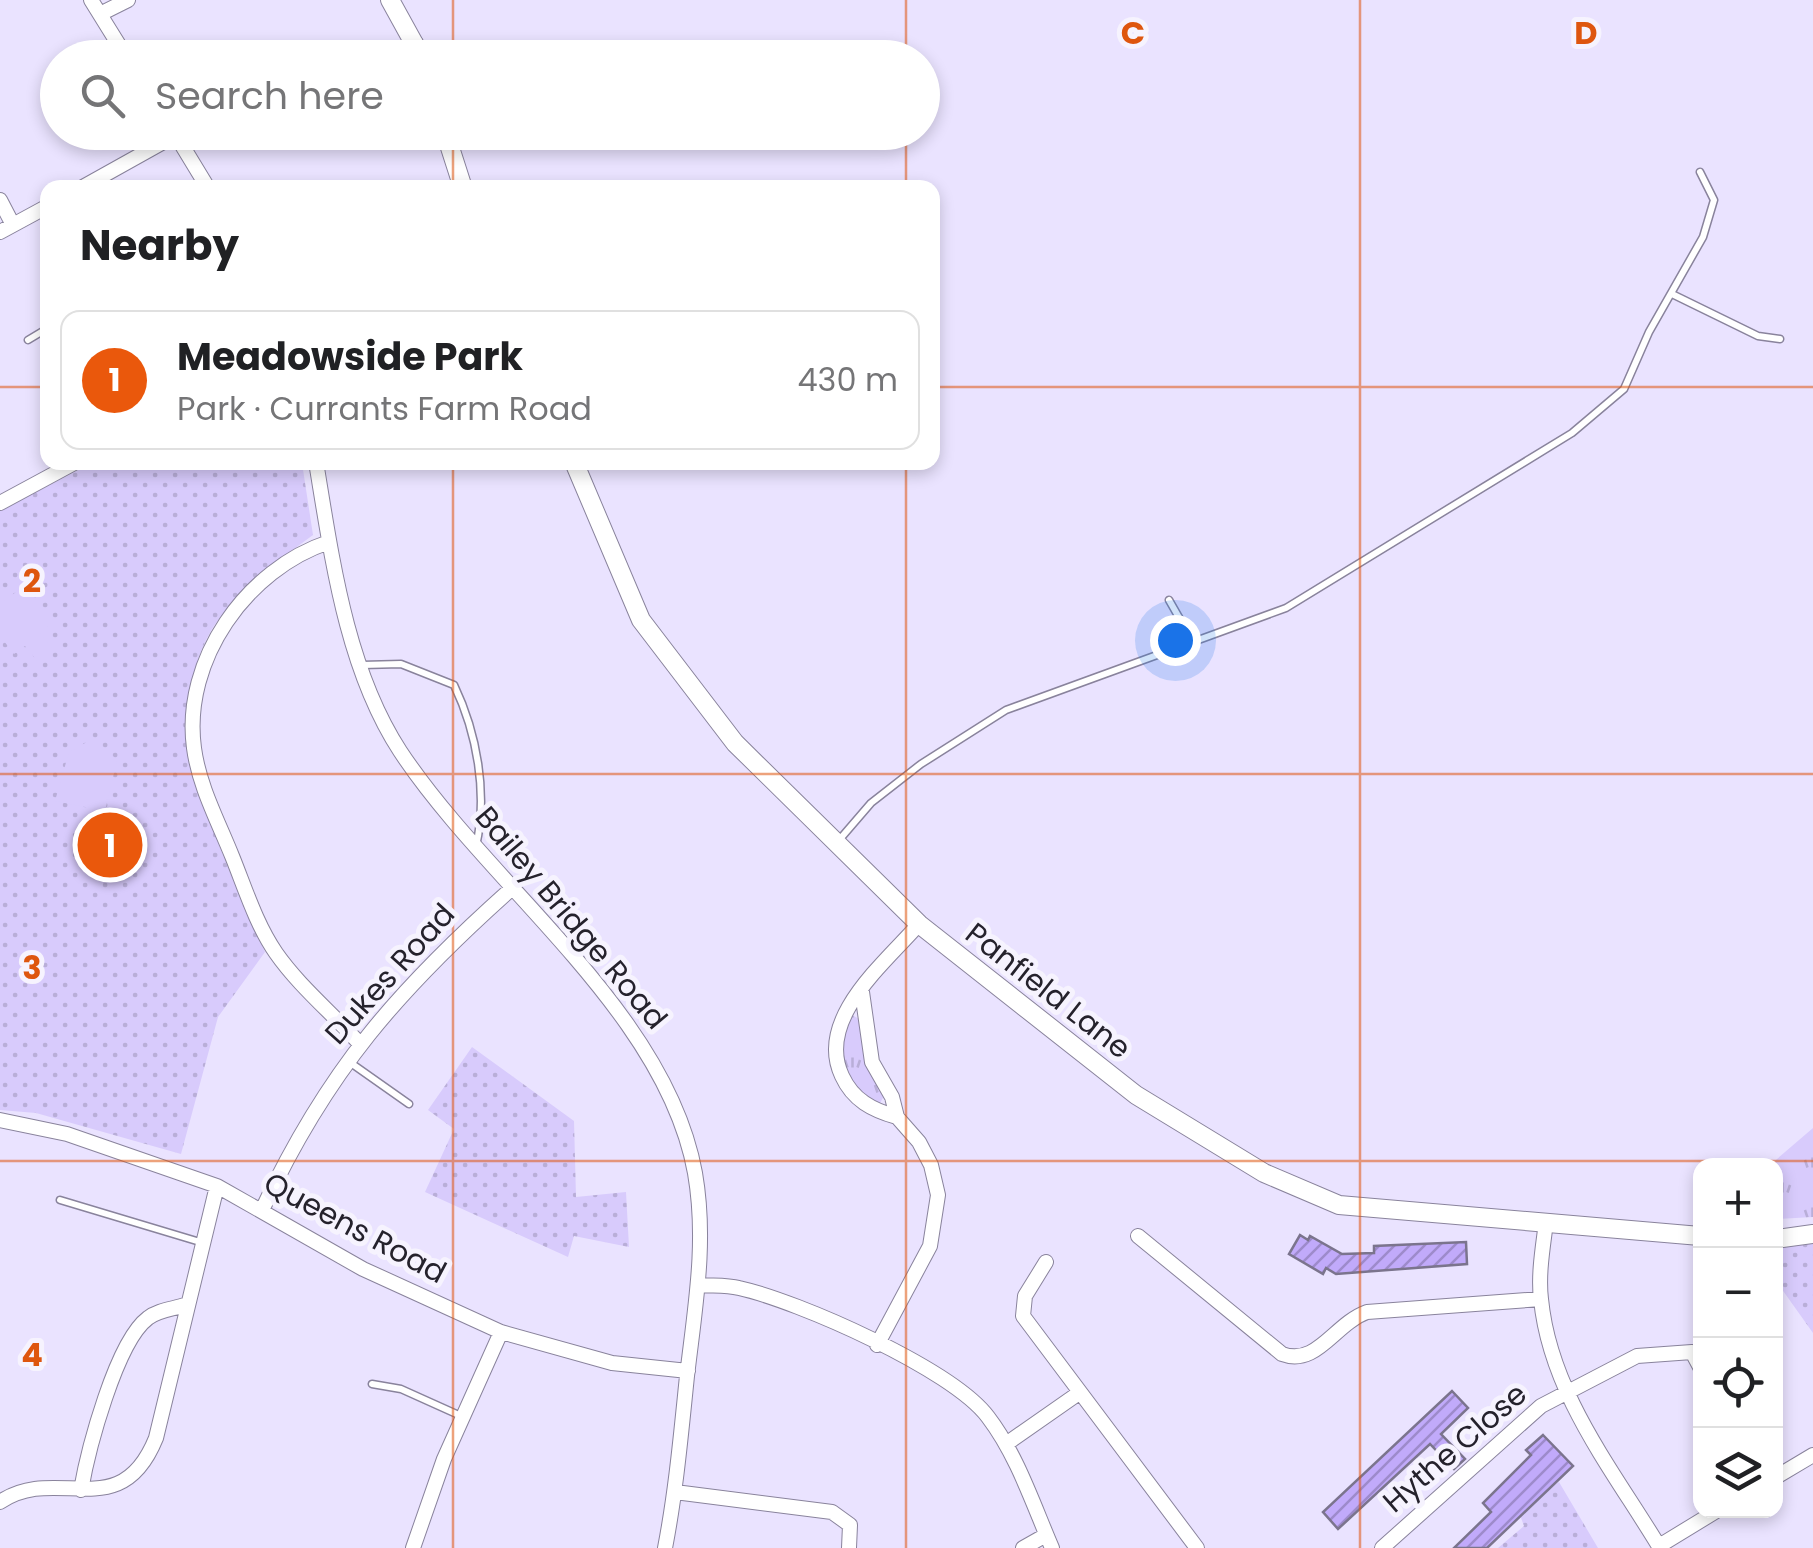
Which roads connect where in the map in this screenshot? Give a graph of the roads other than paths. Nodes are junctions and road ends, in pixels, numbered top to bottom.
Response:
1 (91, 0) edge
2 (128, 0) edge
3 (390, 0) edge
4 (100, 14) junction
5 (117, 40) edge
6 (413, 40) edge
7 (147, 150) edge
8 (185, 150) edge
9 (451, 150) edge
10 (1700, 172) dead end
11 (95, 180) edge
12 (203, 180) edge
13 (461, 180) edge
14 (0, 200) edge
15 (40, 210) edge
16 (7, 229) edge
17 (1672, 294) junction
18 (40, 333) edge
19 (1780, 339) dead end
20 (28, 340) dead end
21 (62, 470) edge
22 (317, 470) edge
23 (577, 470) edge
24 (0, 504) edge
25 (329, 542) junction
26 (1169, 600) dead end
27 (1193, 642) junction
28 (361, 665) junction
29 (836, 844) junction
30 (475, 849) junction
31 (510, 890) junction
32 (920, 924) junction
33 (862, 992) junction
34 (358, 1042) junction
35 (347, 1061) junction
36 (409, 1104) dead end
37 (897, 1116) junction
38 (0, 1120) edge
39 (217, 1186) junction
40 (60, 1200) dead end
41 (263, 1208) junction
42 (1546, 1222) junction
43 (1813, 1234) edge
44 (1693, 1235) edge
45 (1138, 1236) dead end
46 (1783, 1238) edge
47 (200, 1242) junction
48 (1046, 1262) dead end
49 (700, 1286) junction
50 (1540, 1299) junction
51 (185, 1305) junction
52 (501, 1332) junction
53 (877, 1345) junction
54 (1693, 1354) edge
55 (688, 1372) junction
56 (372, 1384) dead end
57 (1079, 1393) junction
58 (1566, 1395) junction
59 (461, 1416) junction
60 (1006, 1444) junction
61 (1813, 1455) edge
62 (1783, 1473) edge
63 (81, 1490) junction
64 (675, 1492) junction
65 (0, 1502) edge
66 (1705, 1518) edge
67 (1049, 1541) edge
68 (1659, 1547) edge
69 (414, 1548) edge
70 (664, 1548) edge
71 (850, 1548) edge
72 (1023, 1548) edge
73 (1197, 1548) edge
74 (1382, 1548) edge

1 - 4 street
2 - 4 street
3 - 6 street
4 - 5 street
7 - 11 street
8 - 12 street
9 - 13 street
10 - 17 lane
14 - 16 street
15 - 16 street
17 - 19 lane
17 - 27 lane
18 - 20 lane
21 - 24 street
22 - 25 street, Bailey Bridge Road
23 - 29 street, Panfield Lane
25 - 28 street, Bailey Bridge Road
25 - 34 street
26 - 27 lane
27 - 29 lane
28 - 30 street, Bailey Bridge Road
28 - 30 lane
29 - 32 street, Panfield Lane
30 - 31 street, Bailey Bridge Road
31 - 34 street, Dukes Road
31 - 49 street, Bailey Bridge Road
32 - 33 street
32 - 42 street, Panfield Lane
33 - 37 street
33 - 37 street
34 - 35 street, Dukes Road
35 - 36 lane
35 - 41 street, Dukes Road
37 - 53 street
38 - 39 street, Queens Road
39 - 41 street, Queens Road
39 - 47 street
40 - 47 lane
41 - 52 street, Queens Road
42 - 44 street, Panfield Lane
42 - 50 street
43 - 46 street
45 - 50 street
47 - 51 street
48 - 57 street
49 - 53 street
49 - 55 street, Bailey Bridge Road
50 - 58 street
51 - 63 street
51 - 63 street
52 - 55 street, Queens Road
52 - 59 street
53 - 60 street
54 - 58 street, Hythe Close
55 - 64 street, Bailey Bridge Road
56 - 59 lane
57 - 60 street
57 - 73 street
58 - 68 street
58 - 74 street, Hythe Close
59 - 69 street
60 - 67 street
61 - 62 street
63 - 65 street
64 - 70 street, Bailey Bridge Road
64 - 71 street
66 - 68 street
67 - 72 street

